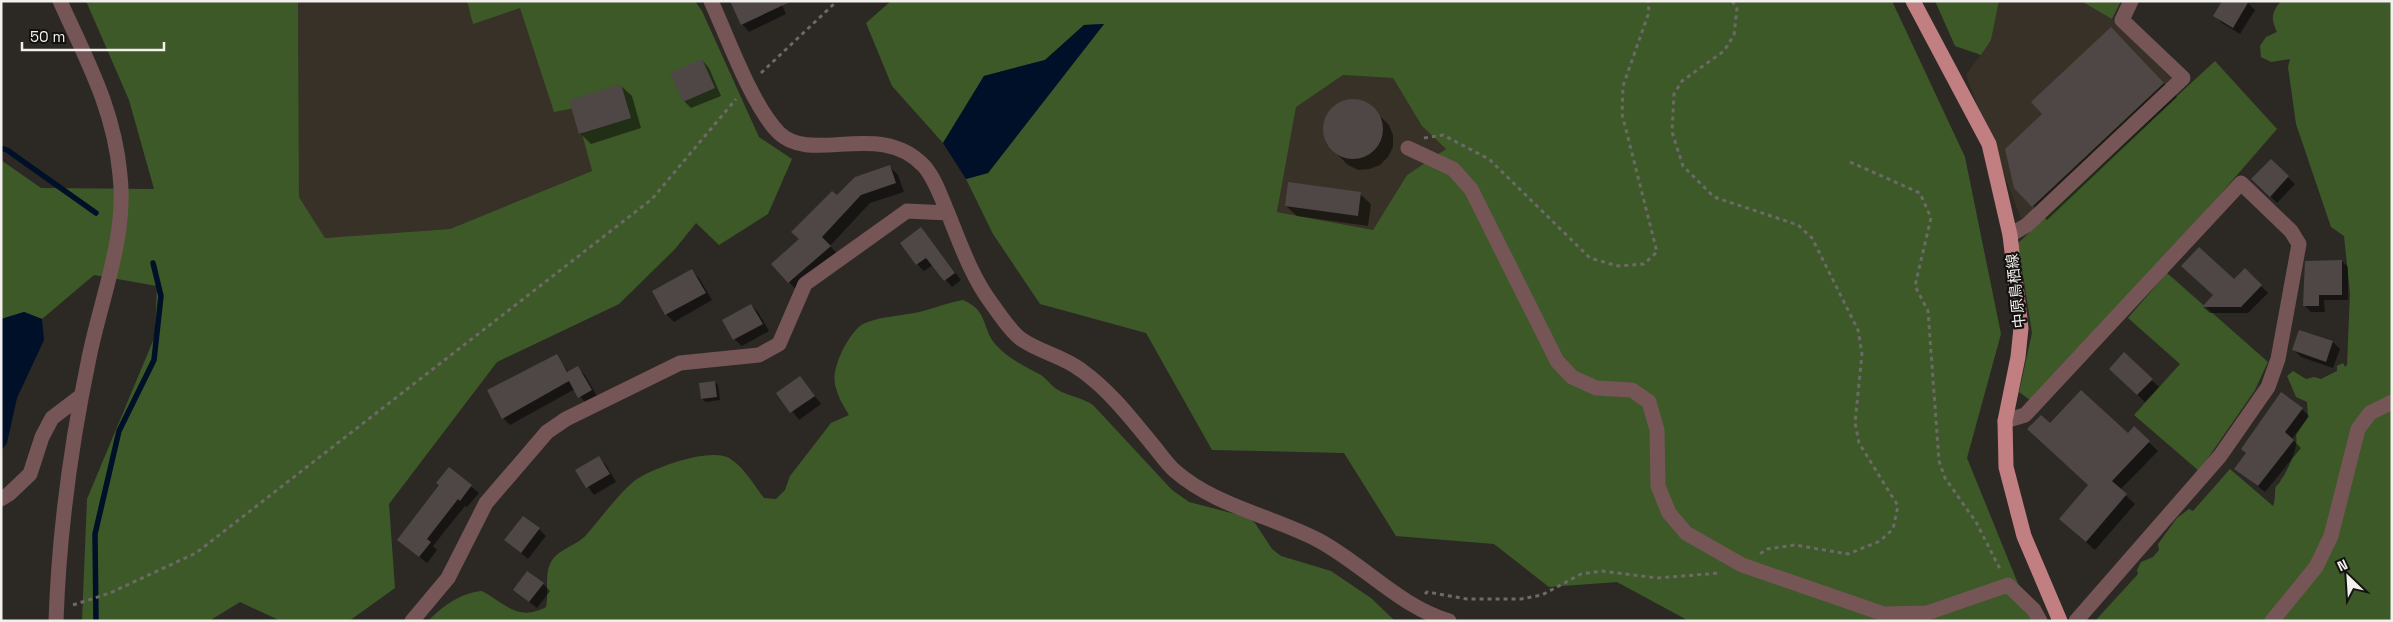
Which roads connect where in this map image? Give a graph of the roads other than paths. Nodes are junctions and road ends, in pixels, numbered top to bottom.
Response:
1 (60, 1) edge
2 (711, 1) edge
3 (1914, 1) edge
4 (2131, 1) edge
5 (1408, 148) road end
6 (948, 213) junction
7 (2010, 235) junction
8 (81, 396) junction
9 (2392, 402) edge
10 (2005, 420) junction
11 (1, 499) edge
12 (56, 621) edge
13 (412, 621) edge
14 (1448, 621) edge
15 (2040, 621) edge
16 (2060, 621) edge
17 (2076, 621) edge
18 (2272, 621) edge

1 - 8 street
2 - 6 street
3 - 7 main road, 中原鳥栖線
4 - 7 street
5 - 15 street
6 - 13 street
6 - 14 street
7 - 10 main road, 中原鳥栖線
8 - 11 street
8 - 12 street
9 - 18 street
10 - 16 main road, 中原鳥栖線
10 - 17 street

